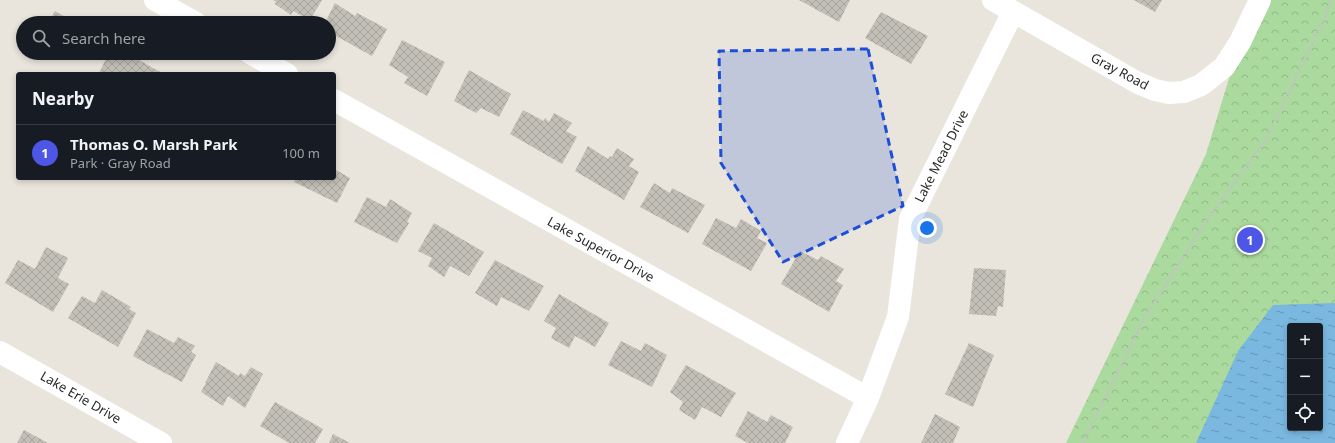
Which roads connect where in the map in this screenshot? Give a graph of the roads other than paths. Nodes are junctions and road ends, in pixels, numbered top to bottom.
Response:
1 (155, 0) edge
2 (993, 0) edge
3 (1260, 0) edge
4 (1013, 12) junction
5 (184, 16) edge
6 (262, 60) edge
7 (283, 72) edge
8 (336, 101) edge
9 (0, 352) edge
10 (868, 398) junction
11 (161, 443) edge
12 (846, 443) edge

1 - 5 street
2 - 4 street, Gray Road
3 - 4 street, Gray Road
4 - 10 street, Lake Mead Drive
6 - 7 street
8 - 10 street, Lake Superior Drive
9 - 11 street, Lake Erie Drive
10 - 12 street, Lake Mead Drive

